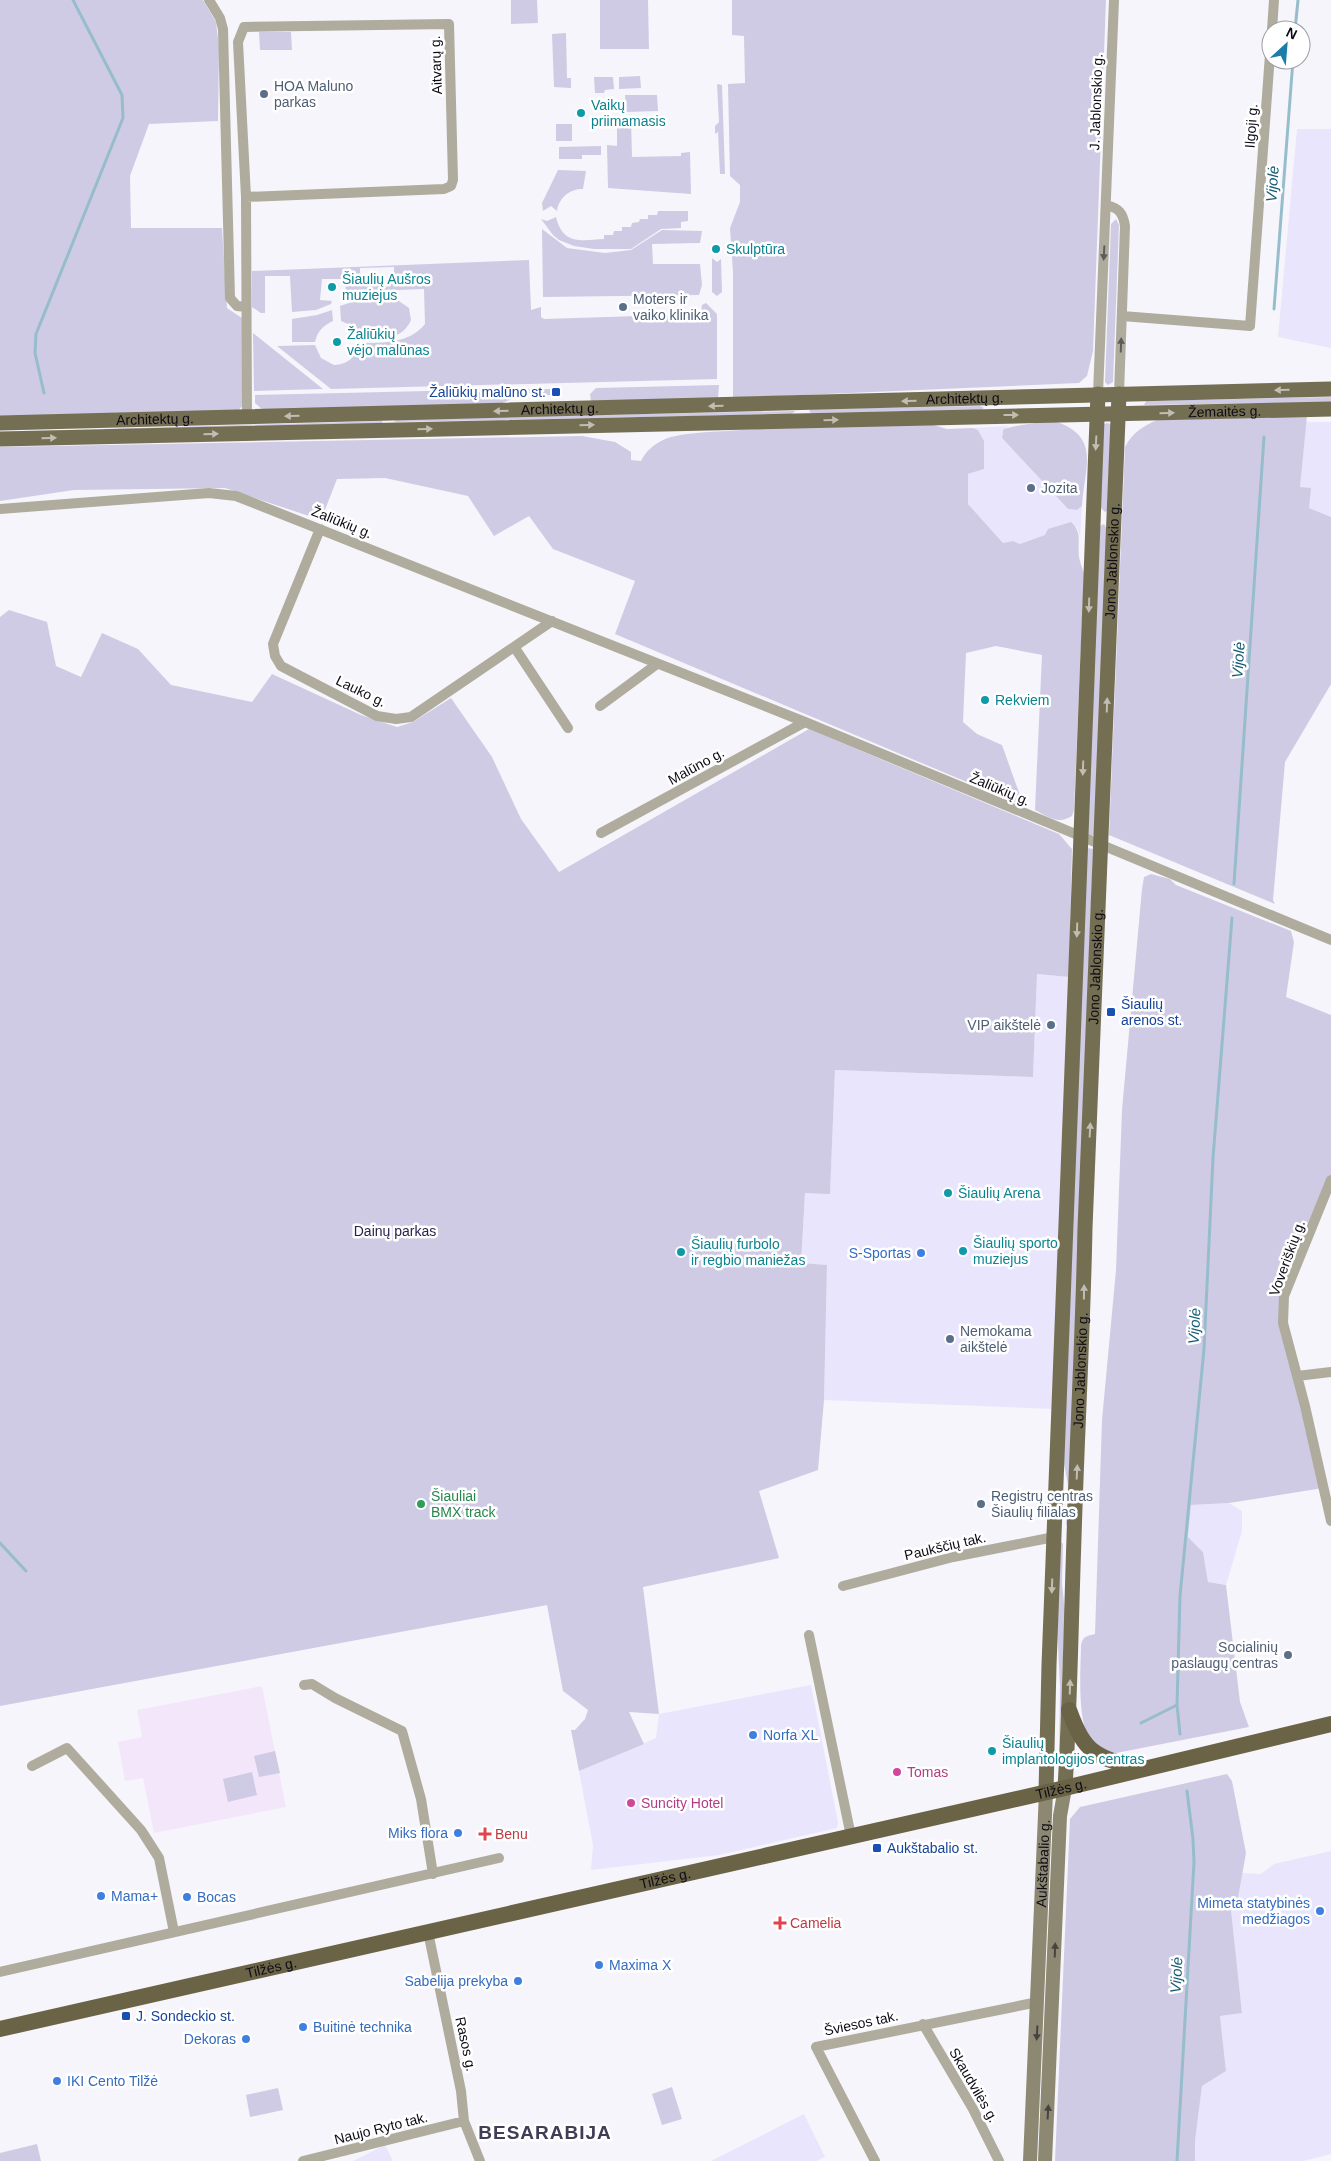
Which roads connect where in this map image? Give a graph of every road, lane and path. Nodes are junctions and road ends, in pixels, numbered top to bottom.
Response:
1 (209, 0) edge
2 (1114, 0) edge
3 (1274, 0) edge
4 (1273, 20) edge
5 (1269, 70) edge
6 (246, 197) junction
7 (1106, 204) junction
8 (246, 307) junction
9 (1122, 316) junction
10 (1331, 389) edge
11 (1098, 394) junction
12 (1119, 394) junction
13 (987, 399) junction
14 (802, 404) junction
15 (1331, 409) edge
16 (389, 413) junction
17 (1097, 414) junction
18 (1118, 414) junction
19 (987, 415) junction
20 (247, 417) junction
21 (803, 420) junction
22 (99, 421) junction
23 (0, 423) edge
24 (390, 430) junction
25 (100, 436) junction
26 (0, 439) edge
27 (0, 510) edge
28 (320, 529) junction
29 (552, 621) junction
30 (515, 648) junction
31 (657, 664) junction
32 (600, 706) dead end
33 (805, 722) junction
34 (568, 728) dead end
35 (601, 833) dead end
36 (1080, 837) junction
37 (1102, 846) junction
38 (1331, 940) edge
39 (1331, 1180) edge
40 (1331, 1372) edge
41 (1297, 1376) junction
42 (1331, 1522) edge
43 (1054, 1537) junction
44 (1074, 1538) junction
45 (843, 1586) dead end
46 (809, 1635) dead end
47 (304, 1685) dead end
48 (1069, 1710) junction
49 (1331, 1724) edge
50 (32, 1766) dead end
51 (1143, 1769) junction
52 (1065, 1788) junction
53 (1046, 1792) junction
54 (851, 1836) junction
55 (499, 1858) dead end
56 (433, 1874) junction
57 (174, 1932) junction
58 (428, 1932) junction
59 (0, 1972) edge
60 (1038, 2002) junction
61 (923, 2024) junction
62 (0, 2029) edge
63 (464, 2121) junction
64 (303, 2161) edge
65 (480, 2161) edge
66 (875, 2161) edge
67 (999, 2161) edge
68 (1030, 2161) edge
69 (1045, 2161) edge

1 - 8 street
2 - 7 street, J. Jablonskio g.
3 - 4 street
5 - 9 street, Ilgoji g.
6 - 6 street, Aitvarų g.
6 - 8 street, Aitvarų g.
7 - 9 street
7 -> 11 street, J. Jablonskio g.
8 - 20 street, Aitvarų g.
12 -> 9 street
10 -> 12 main road, Žemaitės g.
11 - 12 main road, Architektų g.
11 - 13 main road, Architektų g.
11 - 17 main road, Jono Jablonskio g.
12 - 18 main road, Jono Jablonskio g.
13 -> 14 main road, Architektų g.
13 - 19 main road
14 -> 16 main road, Architektų g.
14 - 21 main road
18 -> 15 main road, Žemaitės g.
16 -> 20 main road, Architektų g.
16 - 24 main road
17 - 18 main road, Architektų g.
19 -> 17 main road, Architektų g.
17 -> 36 main road, Jono Jablonskio g.
37 -> 18 main road, Jono Jablonskio g.
21 -> 19 main road, Architektų g.
20 - 22 main road, Architektų g.
24 -> 21 main road, Architektų g.
22 - 23 main road, Architektų g.
22 - 25 main road
25 -> 24 main road, Architektų g.
26 -> 25 main road, Architektų g.
27 - 28 street, Žaliūkių g.
28 - 29 street, Žaliūkių g.
28 - 30 street, Lauko g.
29 - 30 street, Lauko g.
29 - 31 street, Žaliūkių g.
30 - 34 street
31 - 32 street
31 - 33 street, Žaliūkių g.
33 - 35 street, Malūno g.
33 - 36 street, Žaliūkių g.
36 - 37 street, Žaliūkių g.
36 -> 43 main road, Jono Jablonskio g.
37 - 38 street, Žaliūkių g.
44 -> 37 main road, Jono Jablonskio g.
39 - 41 street, Voveriškių g.
40 - 41 street
41 - 42 street, Voveriškių g.
43 - 44 main road
43 - 45 street, Paukščių tak.
43 -> 53 main road, Aukštabalio g.
48 -> 44 main road, Aukštabalio g.
46 - 54 street
47 - 56 street
48 - 51 highway
48 - 52 main road, Aukštabalio g.
49 - 51 highway, Tilžės g.
50 - 57 street
51 - 52 highway, Tilžės g.
52 - 53 highway, Tilžės g.
69 -> 52 main road, Aukštabalio g.
53 - 54 highway, Tilžės g.
53 - 60 main road, Aukštabalio g.
54 - 58 highway, Tilžės g.
55 - 56 street
56 - 57 street
57 - 59 street
58 - 62 highway, Tilžės g.
58 - 63 street, Rasos g.
60 - 61 street, Šviesos tak.
60 -> 68 main road, Aukštabalio g.
61 - 66 street, Šviesos tak.
61 - 67 street, Skaudvilės g.
63 - 64 street, Naujo Ryto tak.
63 - 65 street, Rasos g.

